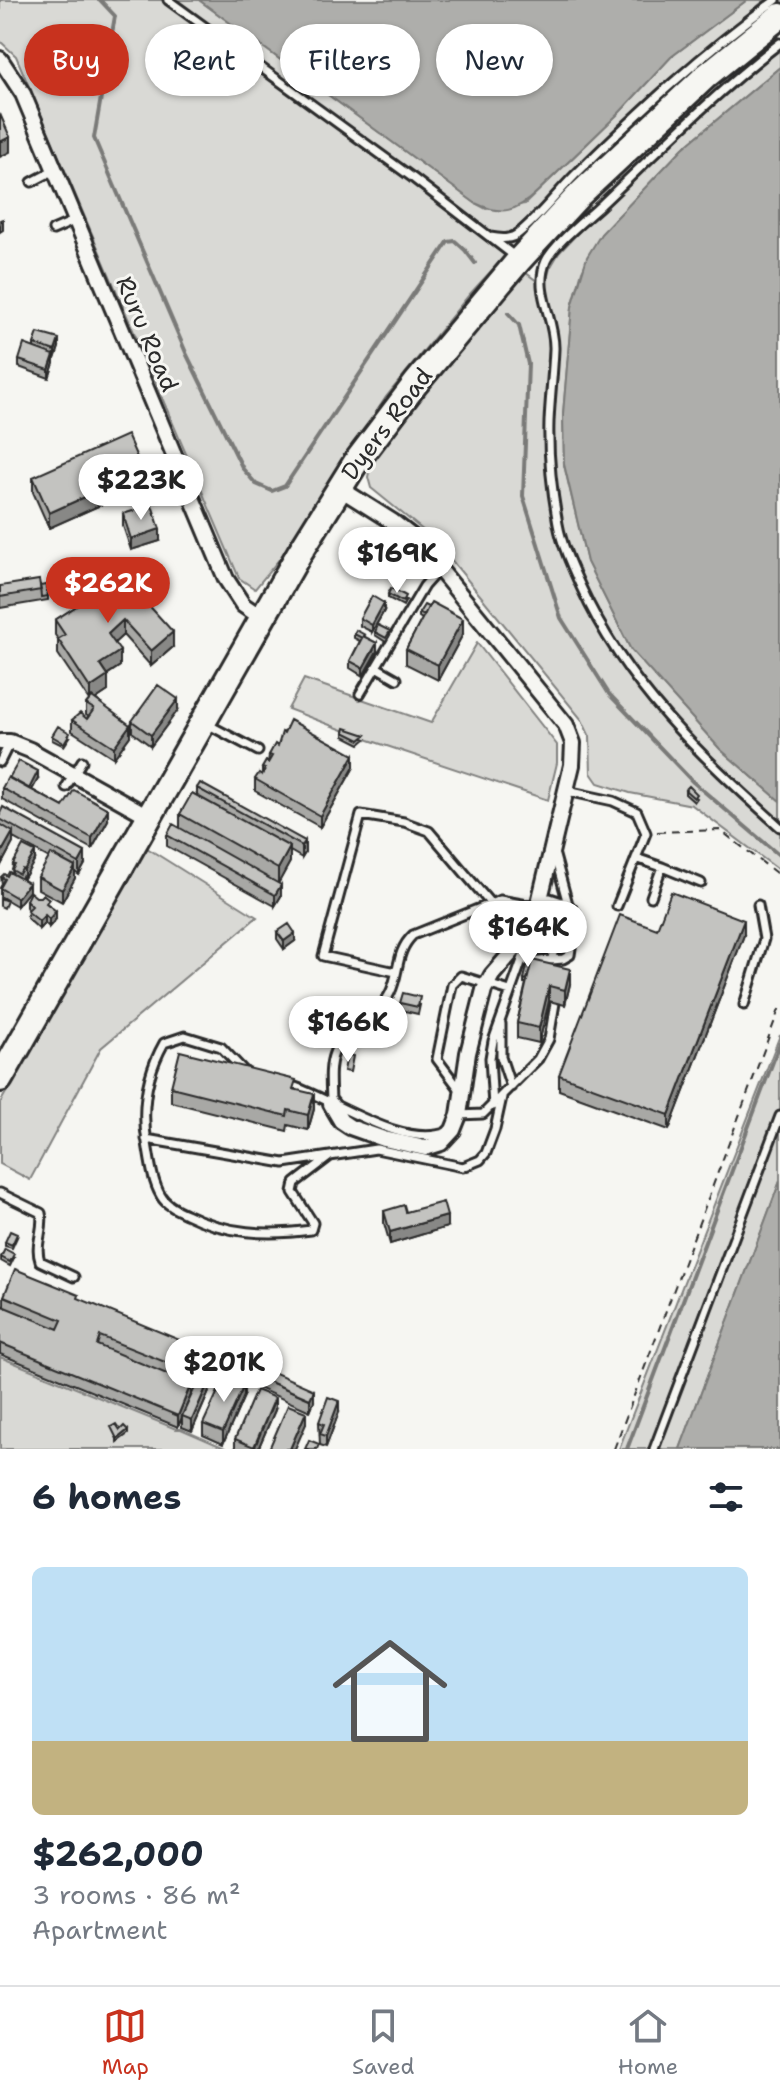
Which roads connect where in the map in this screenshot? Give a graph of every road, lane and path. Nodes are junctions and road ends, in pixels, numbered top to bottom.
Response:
1 (168, 0) edge
2 (776, 0) edge
3 (780, 16) edge
4 (780, 43) edge
5 (0, 59) edge
6 (55, 170) junction
7 (32, 182) dead end
8 (76, 220) junction
9 (53, 230) dead end
10 (481, 233) junction
11 (519, 260) junction
12 (339, 488) junction
13 (440, 568) junction
14 (262, 618) junction
15 (376, 667) junction
16 (397, 679) dead end
17 (360, 694) dead end
18 (204, 722) junction
19 (5, 742) edge
20 (258, 751) dead end
21 (82, 761) dead end
22 (0, 762) edge
23 (70, 781) junction
24 (567, 791) junction
25 (150, 817) junction
26 (780, 827) edge
27 (646, 833) junction
28 (553, 846) junction
29 (636, 858) junction
30 (662, 867) junction
31 (780, 876) edge
32 (701, 883) dead end
33 (651, 897) dead end
34 (490, 903) junction
35 (539, 903) junction
36 (565, 903) junction
37 (758, 905) dead end
38 (617, 906) dead end
39 (533, 928) junction
40 (552, 959) junction
41 (563, 959) junction
42 (523, 962) junction
43 (561, 970) edge
44 (396, 972) junction
45 (487, 983) junction
46 (510, 991) junction
47 (555, 1003) dead end
48 (744, 1005) dead end
49 (780, 1007) edge
50 (502, 1017) junction
51 (260, 1076) edge
52 (0, 1079) edge
53 (275, 1081) edge
54 (511, 1087) junction
55 (463, 1093) junction
56 (502, 1097) junction
57 (331, 1104) junction
58 (493, 1106) junction
59 (780, 1116) edge
60 (458, 1119) junction
61 (146, 1139) junction
62 (329, 1157) junction
63 (0, 1193) edge
64 (74, 1277) dead end
65 (614, 1449) edge
66 (654, 1449) edge

1 - 10 lane
2 - 10 lane
3 - 11 highway, Dyers Road
4 - 26 lane
5 - 6 street, Ruru Road
6 - 7 lane
6 - 8 street, Ruru Road
8 - 9 lane
8 - 14 street, Ruru Road
10 - 11 lane
11 - 12 highway, Dyers Road
12 - 13 street
12 - 14 highway, Dyers Road
13 - 15 lane
13 - 24 street
14 - 18 highway, Dyers Road
15 - 16 lane
15 - 17 lane
18 - 20 lane
18 - 25 highway, Dyers Road
19 - 22 lane
19 - 23 street
21 - 23 lane
23 - 25 street
24 - 27 lane
24 - 28 street
25 - 52 highway, Dyers Road
27 - 29 lane
27 - 31 path
28 - 35 street
28 - 36 lane
29 - 30 lane
29 - 38 lane
30 - 32 lane
30 - 33 lane
34 - 35 lane
34 - 44 lane
34 - 44 lane
35 - 36 lane
35 - 39 street
36 - 40 lane
36 - 41 lane
37 - 48 lane
39 - 42 lane
39 - 45 street
40 - 41 lane
40 - 42 lane
41 - 43 lane
42 - 46 lane
44 - 57 lane
45 - 46 lane
45 - 55 street
45 - 55 lane
46 - 50 lane
47 - 54 lane
49 - 65 path
50 - 54 lane
50 - 58 lane
51 - 61 lane
53 - 57 lane
54 - 56 lane
55 - 60 street
56 - 58 lane
56 - 62 lane
57 - 60 street
58 - 60 lane
59 - 66 lane
61 - 62 lane
61 - 62 lane
63 - 64 lane

